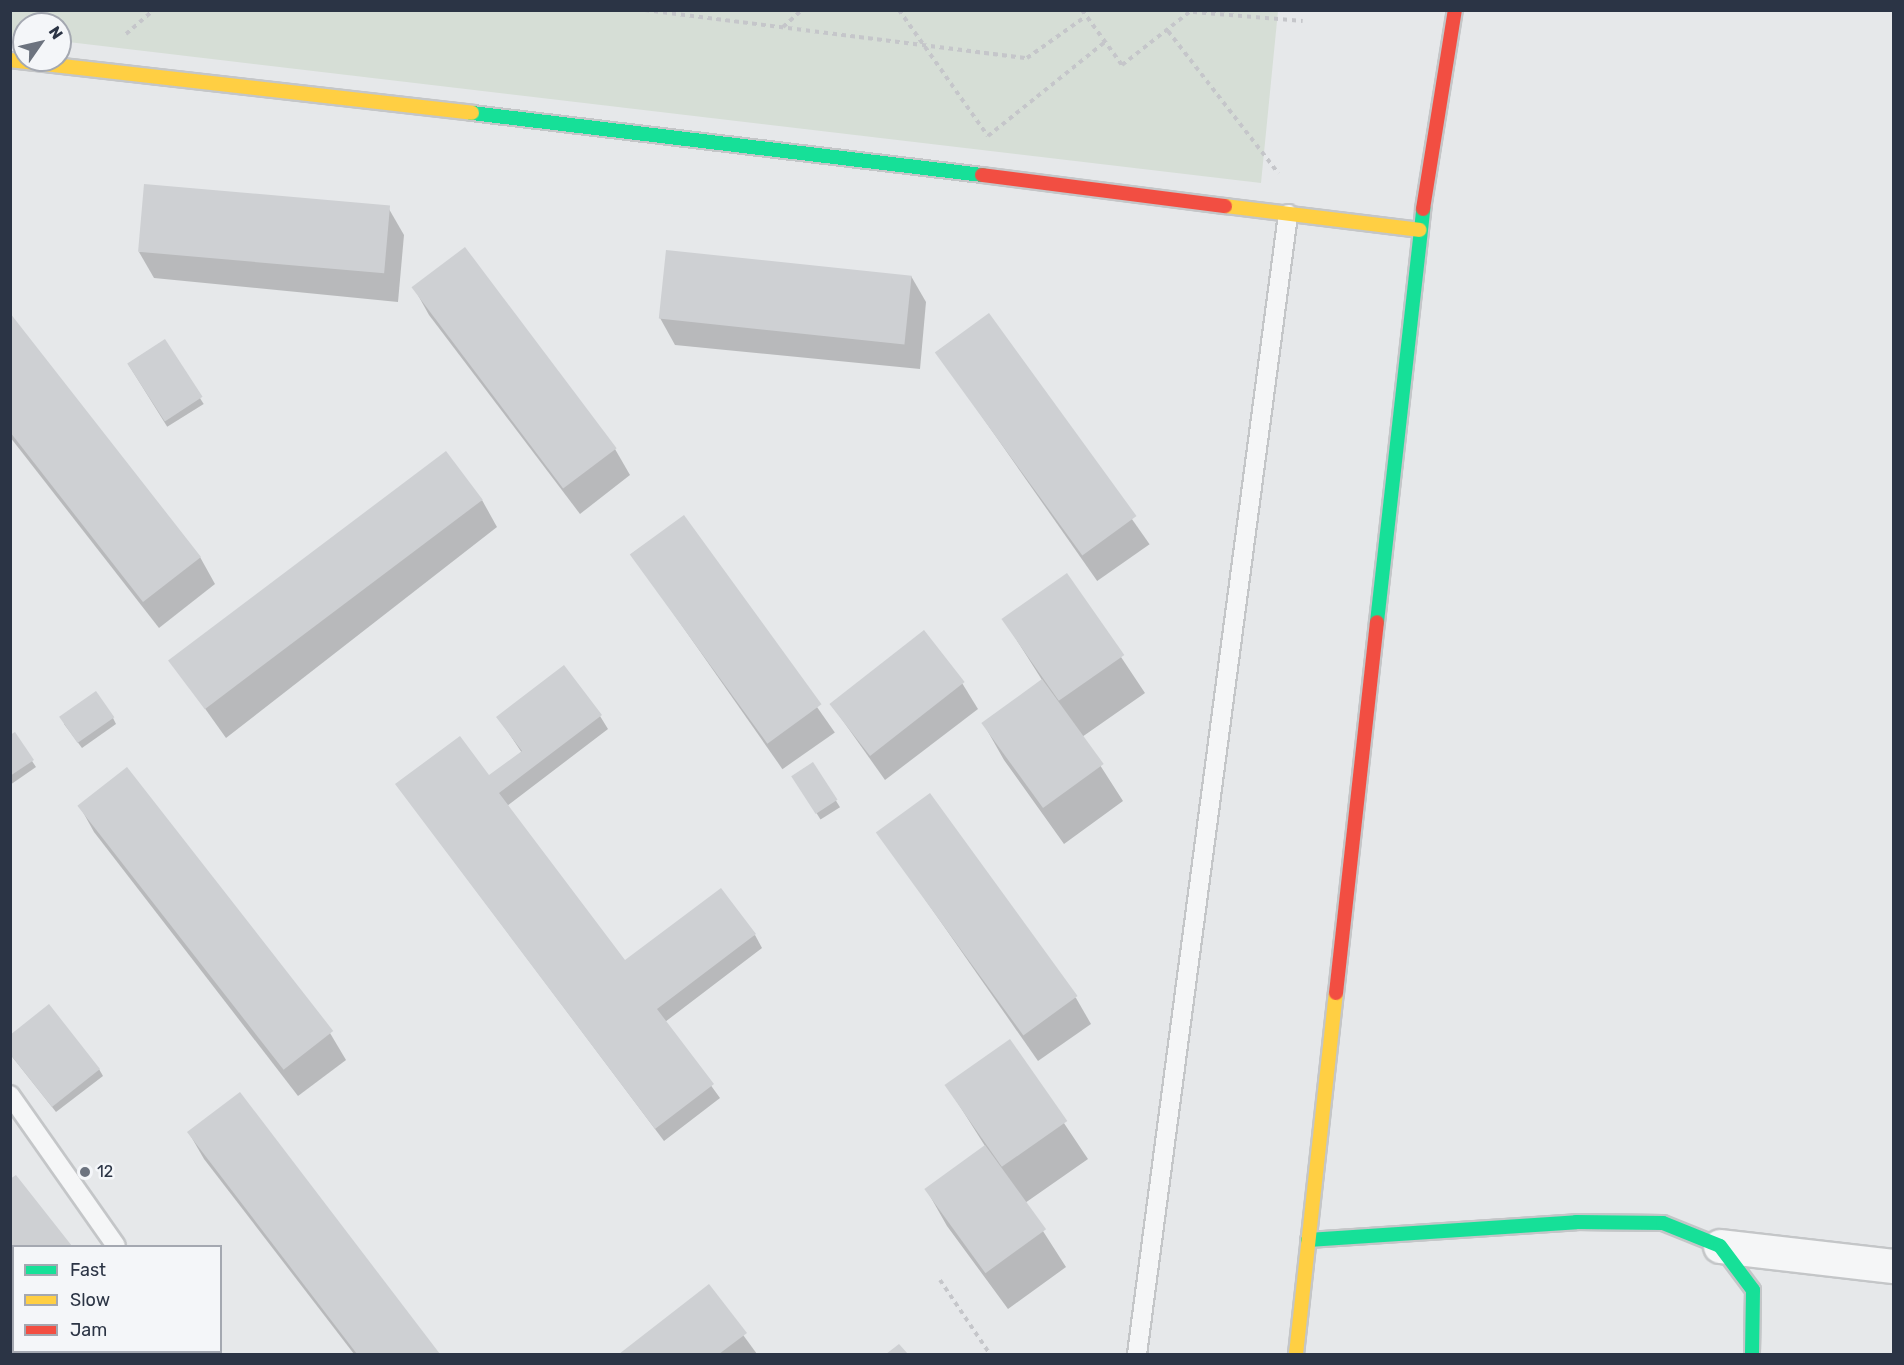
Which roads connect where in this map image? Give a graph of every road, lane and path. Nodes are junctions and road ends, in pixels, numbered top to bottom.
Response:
1 (154, 10) edge
2 (645, 10) edge
3 (802, 10) edge
4 (899, 10) edge
5 (1082, 10) edge
6 (1455, 10) edge
7 (1192, 11) edge
8 (1086, 16) junction
9 (1303, 21) dead end
10 (783, 27) junction
11 (1168, 31) junction
12 (126, 34) dead end
13 (1105, 42) junction
14 (923, 45) junction
15 (10, 60) edge
16 (1278, 173) dead end
17 (1288, 214) junction
18 (1420, 230) junction
19 (10, 1095) edge
20 (1308, 1240) junction
21 (115, 1245) edge
22 (1720, 1246) junction
23 (1893, 1266) edge
24 (940, 1280) dead end
25 (990, 1354) edge
26 (1137, 1354) edge
27 (1296, 1354) edge
28 (1752, 1354) edge

1 - 12 path
2 - 10 path
3 - 10 path
4 - 14 path
5 - 8 path
6 - 18 street
7 - 9 path
7 - 11 path
8 - 13 path
8 - 14 path
10 - 14 path
11 - 13 path
11 - 16 path
13 - 14 path
15 - 17 street
17 - 18 street
17 - 26 lane
18 - 20 street
19 - 21 lane
20 - 22 street
20 - 27 street
22 - 23 street
22 - 28 street
24 - 25 path

